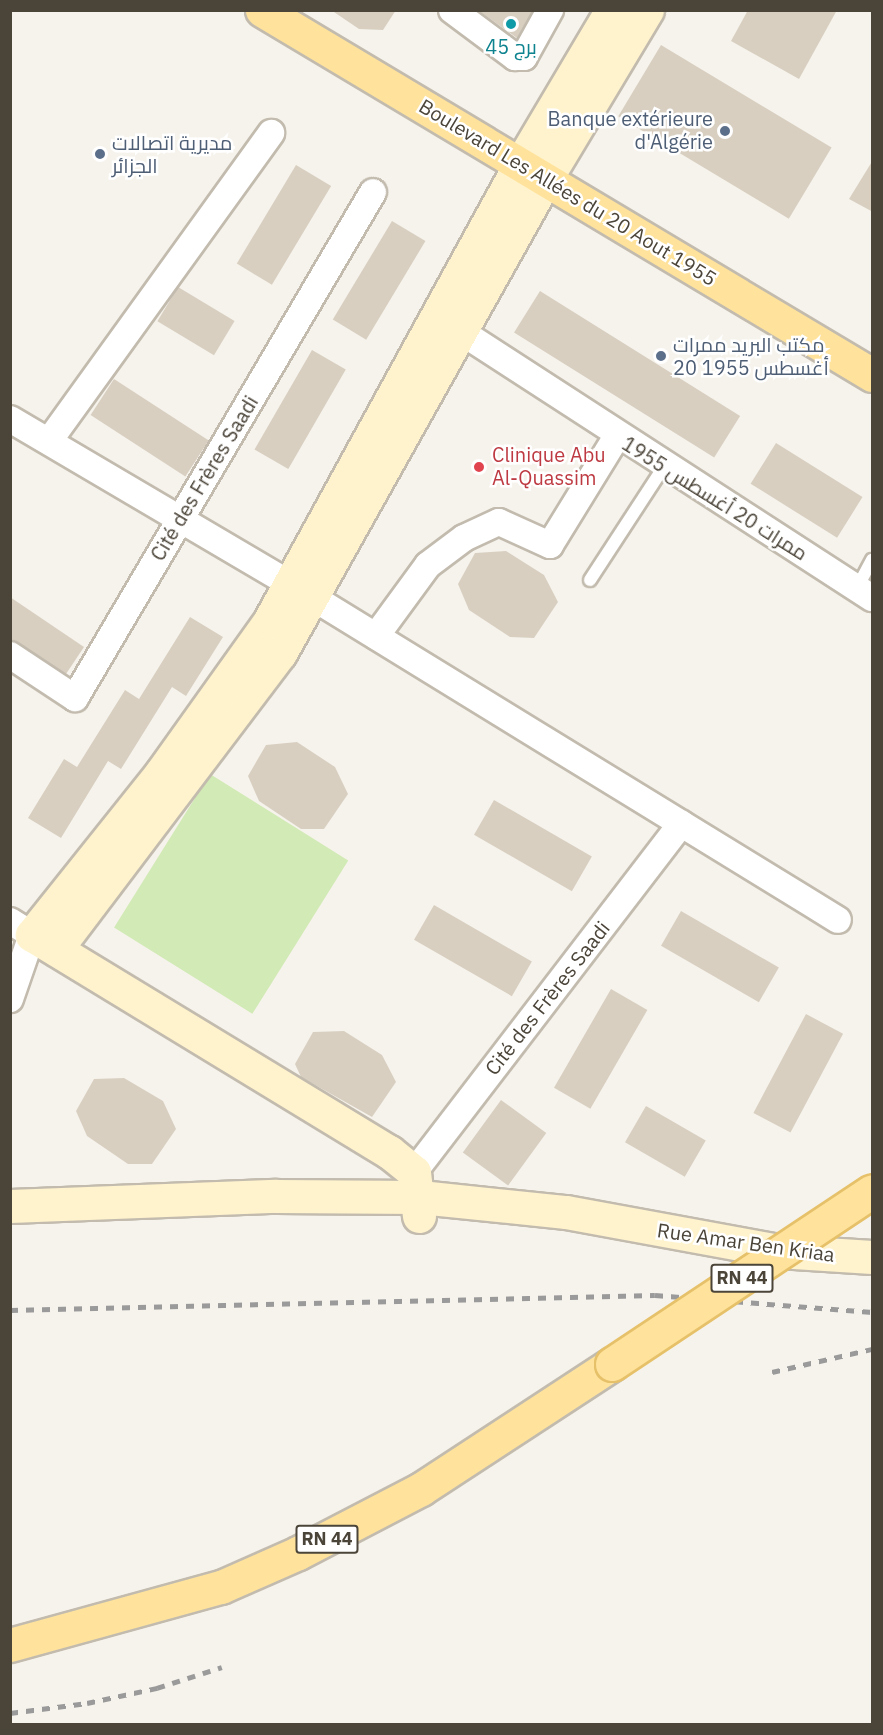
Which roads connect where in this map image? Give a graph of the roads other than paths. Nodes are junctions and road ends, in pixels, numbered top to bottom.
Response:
1 (262, 10) edge
2 (301, 10) edge
3 (452, 10) edge
4 (550, 10) edge
5 (612, 10) edge
6 (647, 10) edge
7 (271, 133) dead end
8 (539, 162) junction
9 (373, 192) dead end
10 (449, 325) junction
11 (873, 352) edge
12 (873, 375) edge
13 (10, 419) edge
14 (617, 436) junction
15 (49, 441) junction
16 (665, 465) junction
17 (180, 518) junction
18 (873, 560) edge
19 (590, 580) dead end
20 (300, 591) junction
21 (865, 593) edge
22 (376, 636) junction
23 (10, 655) edge
24 (681, 824) junction
25 (838, 920) dead end
26 (33, 935) edge
27 (10, 999) edge
28 (873, 1191) edge
29 (417, 1195) junction
30 (10, 1206) edge
31 (10, 1225) edge
32 (873, 1257) edge
33 (10, 1645) edge

1 - 8 main road, Boulevard Les Allées du 20 Aout 1955
2 - 8 main road, Boulevard Les Allées du 20 Aout 1955
3 - 4 street
5 - 8 main road
6 - 8 main road
7 - 15 street
8 - 10 main road
8 - 11 main road, Boulevard Les Allées du 20 Aout 1955
8 - 12 main road, Boulevard Les Allées du 20 Aout 1955
9 - 17 street, Cité des Frères Saadi
10 - 14 street, ممرات 20 أغسطس 1955
10 - 20 main road
13 - 15 street
14 - 16 street, ممرات 20 أغسطس 1955
14 - 22 street
15 - 17 street
16 - 19 lane
16 - 21 street, ممرات 20 أغسطس 1955
17 - 20 street
17 - 23 street, Cité des Frères Saadi
18 - 21 lane
20 - 22 street
20 - 26 main road
22 - 24 street
24 - 25 street
24 - 29 street, Cité des Frères Saadi
26 - 27 street
26 - 29 main road
28 - 33 main road, RN 44, bridge
29 - 30 main road
29 - 31 main road
29 - 32 main road, Rue Amar Ben Kriaa

